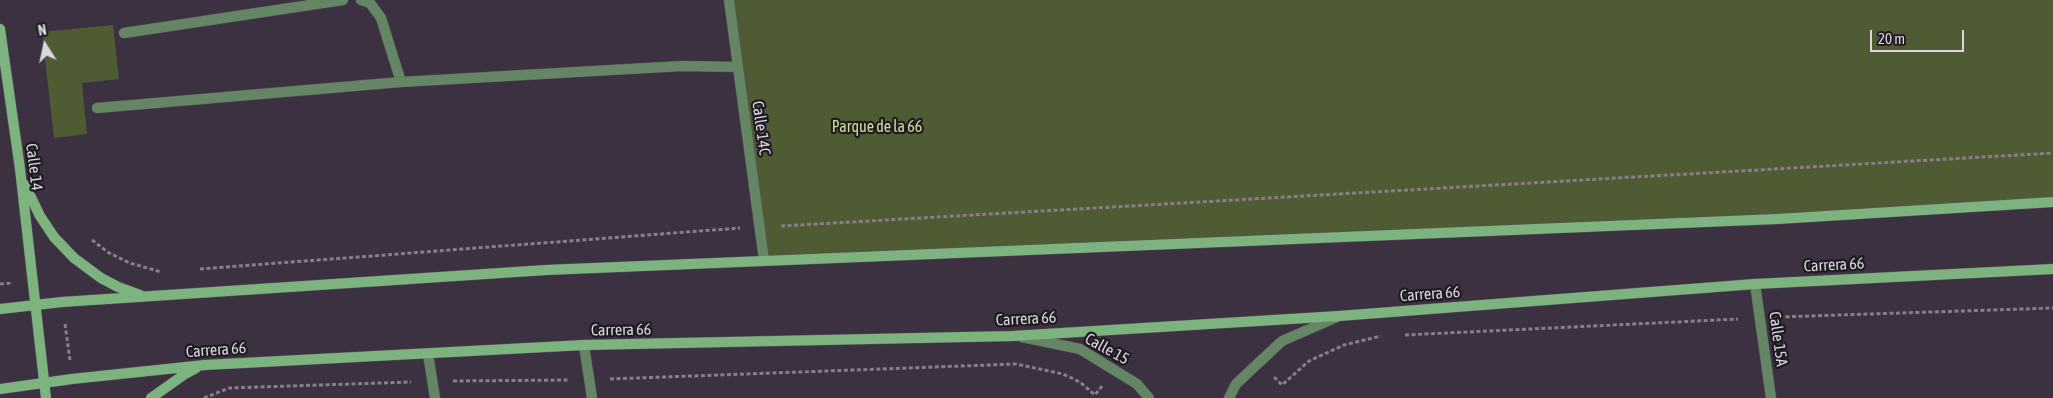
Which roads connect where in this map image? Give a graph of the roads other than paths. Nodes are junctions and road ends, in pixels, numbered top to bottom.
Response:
1 (343, 0) edge
2 (361, 0) edge
3 (729, 0) edge
4 (0, 28) edge
5 (124, 33) dead end
6 (738, 67) junction
7 (401, 82) junction
8 (97, 108) dead end
9 (20, 169) junction
10 (2053, 202) edge
11 (764, 260) junction
12 (2053, 269) edge
13 (1756, 284) junction
14 (154, 297) junction
15 (37, 304) junction
16 (0, 309) edge
17 (1339, 316) junction
18 (1013, 336) junction
19 (584, 345) junction
20 (428, 354) junction
21 (205, 365) junction
22 (44, 383) junction
23 (0, 390) edge
24 (46, 398) edge
25 (151, 398) edge
26 (434, 398) edge
27 (592, 398) edge
28 (1148, 398) edge
29 (1229, 398) edge
30 (1771, 398) edge

1 - 5 street
2 - 7 street
3 - 6 street, Calle 14C
4 - 9 main road, Calle 14
6 - 7 street
6 - 11 street, Calle 14C
7 - 8 street
9 - 14 main road
9 - 15 main road, Calle 14
10 - 11 main road
11 - 14 main road
12 - 13 main road, Carrera 66
13 - 17 main road, Carrera 66
13 - 30 street, Calle 15A
14 - 15 main road
15 - 16 main road
15 - 22 main road, Calle 14
17 - 18 main road, Carrera 66
17 - 29 street
18 - 19 main road, Carrera 66
18 - 28 street, Calle 15
19 - 20 main road, Carrera 66
19 - 27 street
20 - 21 main road, Carrera 66
20 - 26 street
21 - 22 main road, Carrera 66
21 - 25 main road
22 - 23 main road, Carrera 66
22 - 24 main road, Calle 14

